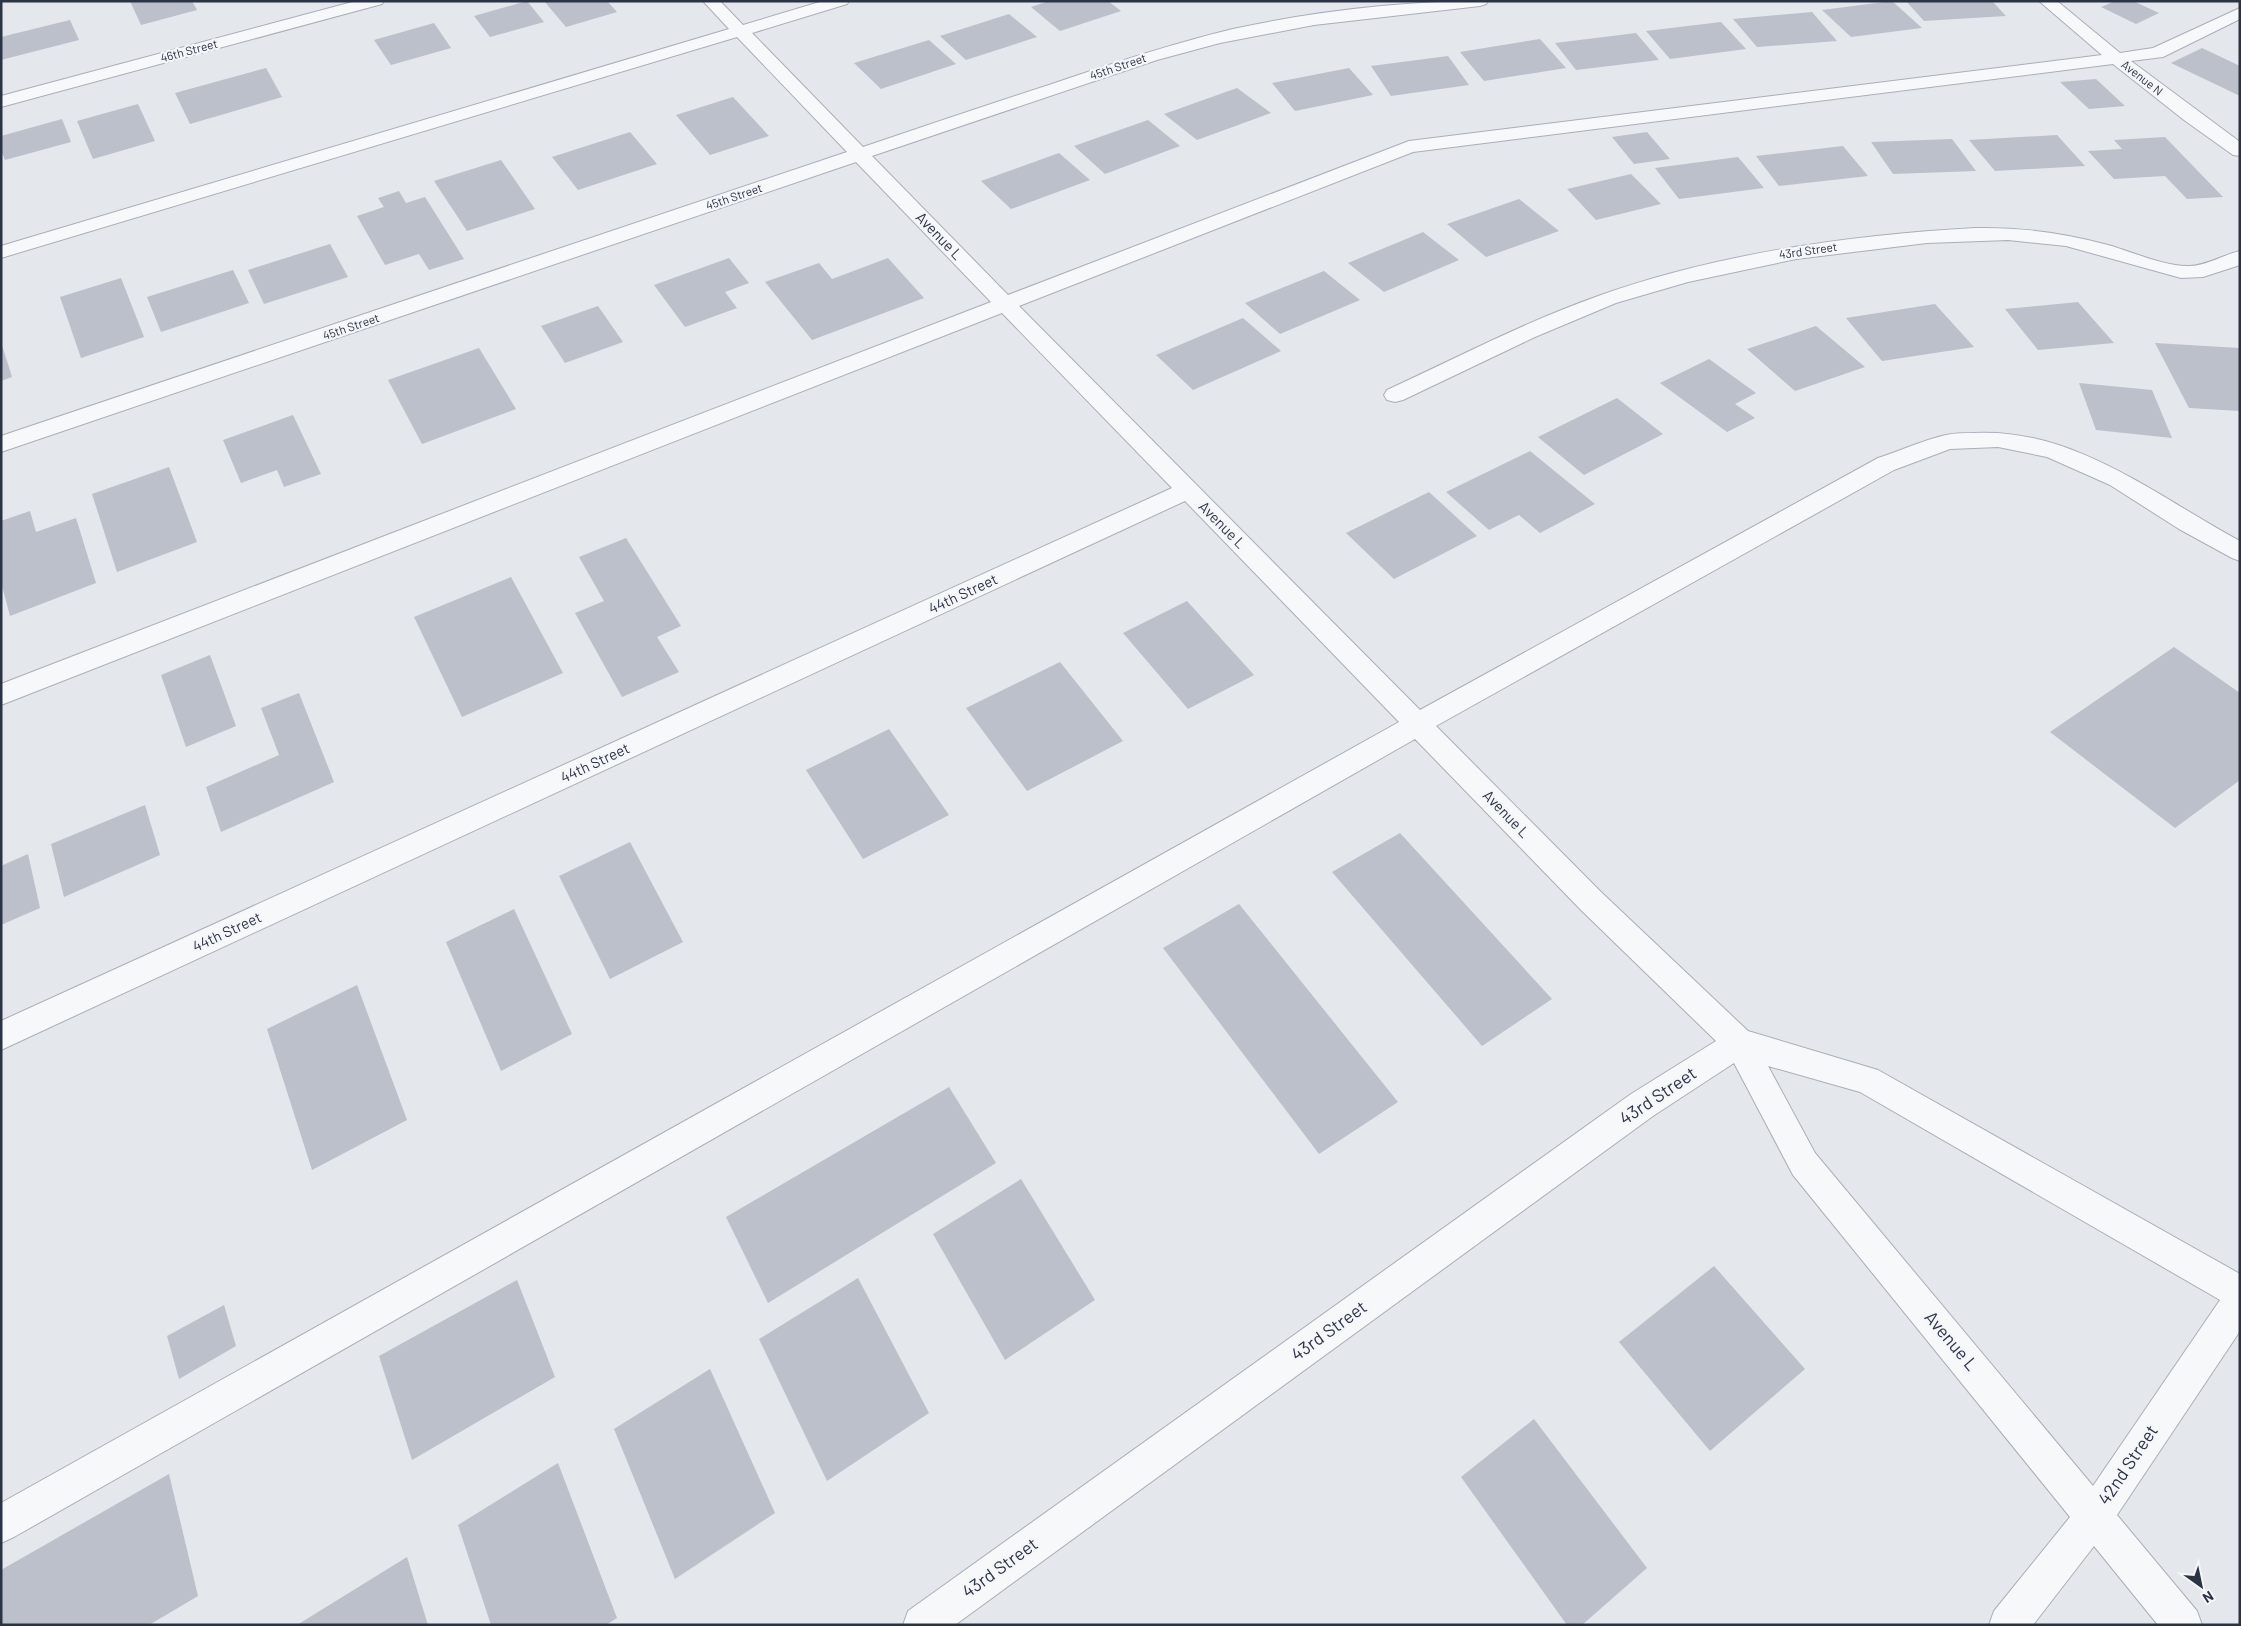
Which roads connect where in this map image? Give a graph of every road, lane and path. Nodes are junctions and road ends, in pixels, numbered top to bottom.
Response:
1 (376, 1) edge
2 (711, 1) edge
3 (842, 1) edge
4 (1480, 1) edge
5 (2047, 1) edge
6 (2240, 13) edge
7 (740, 31) junction
8 (2115, 57) junction
9 (1, 102) edge
10 (2240, 151) edge
11 (860, 154) junction
12 (1, 252) edge
13 (2240, 257) edge
14 (1004, 303) junction
15 (1394, 395) dead end
16 (1, 444) edge
17 (1188, 490) junction
18 (2240, 552) edge
19 (1, 695) edge
20 (1418, 724) junction
21 (1, 1036) edge
22 (1739, 1043) junction
23 (2240, 1293) edge
24 (2240, 1300) edge
25 (2094, 1515) junction
26 (1, 1524) edge
27 (922, 1625) edge
28 (2008, 1625) edge
29 (2183, 1625) edge

1 - 9 street, 46th Street
2 - 7 street, Avenue L
3 - 7 street
4 - 11 street, 45th Street
5 - 8 street, Avenue N
6 - 8 street
7 - 11 street, Avenue L
7 - 12 street
8 - 10 street, Avenue N
8 - 14 street
11 - 14 street, Avenue L
11 - 16 street, 45th Street
13 - 15 street, 43rd Street
14 - 17 street, Avenue L
14 - 19 street
17 - 20 street, Avenue L
17 - 21 street, 44th Street
18 - 20 street
20 - 22 street, Avenue L
20 - 26 street
22 - 23 street, Avenue L
22 - 25 street, Avenue L
22 - 27 street, 43rd Street
24 - 25 street, 42nd Street
25 - 28 street, 42nd Street
25 - 29 street, Avenue L

